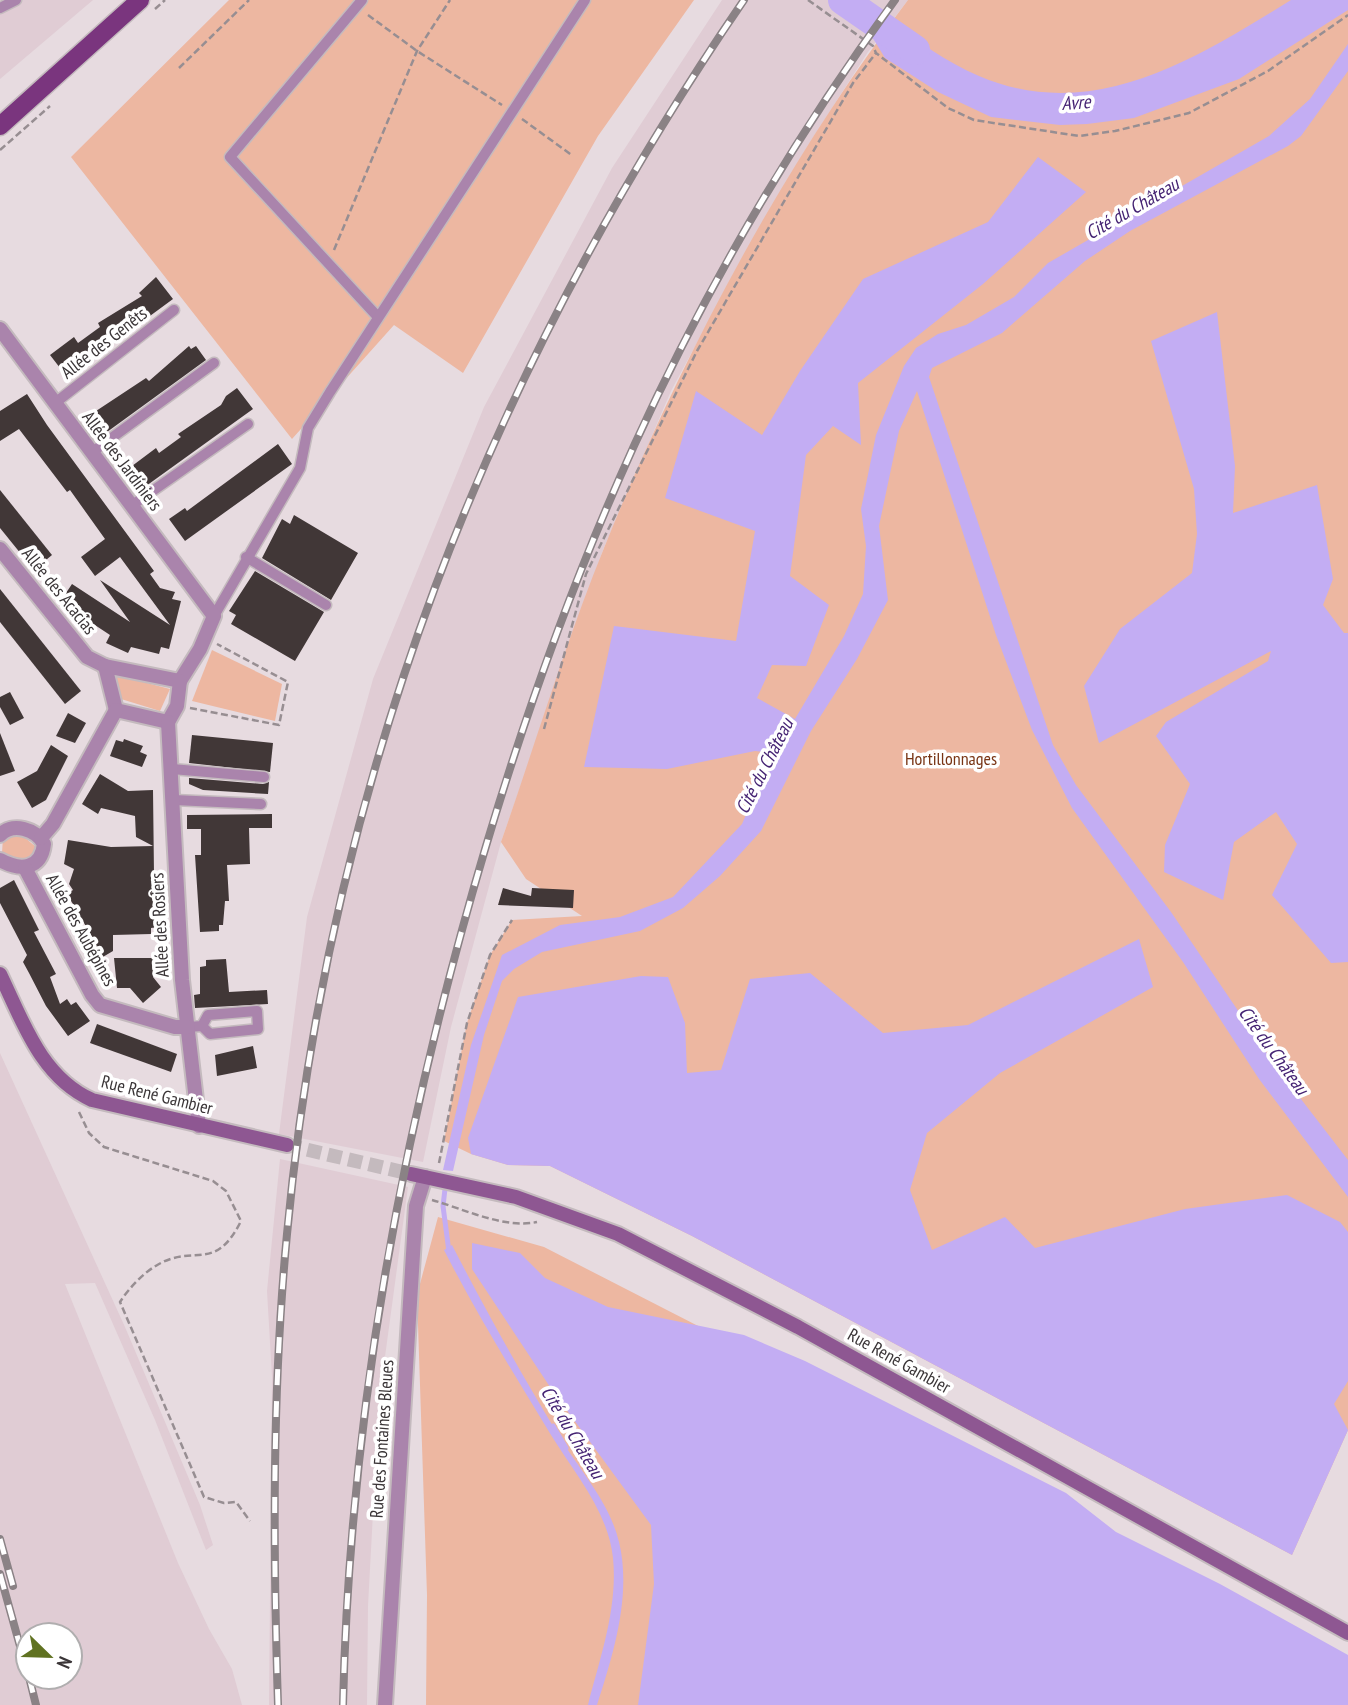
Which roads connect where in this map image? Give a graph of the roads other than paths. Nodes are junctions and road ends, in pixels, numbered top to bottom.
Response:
1 (16, 0) edge
2 (139, 0) edge
3 (585, 0) edge
4 (359, 3) edge
5 (0, 8) edge
6 (0, 127) edge
7 (174, 310) dead end
8 (377, 316) junction
9 (0, 329) edge
10 (214, 363) dead end
11 (55, 403) junction
12 (248, 424) dead end
13 (91, 453) junction
14 (131, 506) junction
15 (0, 550) edge
16 (246, 557) junction
17 (326, 605) dead end
18 (214, 616) junction
19 (104, 666) junction
20 (180, 681) junction
21 (116, 710) junction
22 (168, 722) junction
23 (172, 769) junction
24 (264, 777) dead end
25 (174, 800) junction
26 (261, 804) dead end
27 (2, 827) edge
28 (41, 838) junction
29 (0, 860) edge
30 (24, 868) junction
31 (0, 974) edge
32 (195, 1026) junction
33 (199, 1126) junction
34 (287, 1145) tunnel mouth
35 (424, 1177) joint
36 (1348, 1633) edge
37 (386, 1705) edge

1 - 5 lane
2 - 6 main road
3 - 8 lane
4 - 8 lane
7 - 11 lane, Allée des Genêts
8 - 16 lane
9 - 11 street, Allée des Jardiniers
10 - 13 lane
11 - 13 street, Allée des Jardiniers
12 - 14 lane
13 - 14 street, Allée des Jardiniers
14 - 18 street, Allée des Jardiniers
15 - 19 street, Allée des Acacias
16 - 17 lane
16 - 18 lane
18 - 20 street
19 - 20 street
19 - 21 street
20 - 22 street
21 - 22 street
21 - 28 street
22 - 23 street, Allée des Rosiers
23 - 24 lane
23 - 25 street, Allée des Rosiers
25 - 26 lane
25 - 32 street, Allée des Rosiers
27 - 28 street
28 - 30 street
29 - 30 street
30 - 32 street, Allée des Aubépines
31 - 33 street, Rue René Gambier
32 - 32 lane
32 - 33 street, Allée des Rosiers
33 - 34 street, Rue René Gambier
35 - 36 street, Rue René Gambier
35 - 37 street, Rue des Fontaines Bleues

